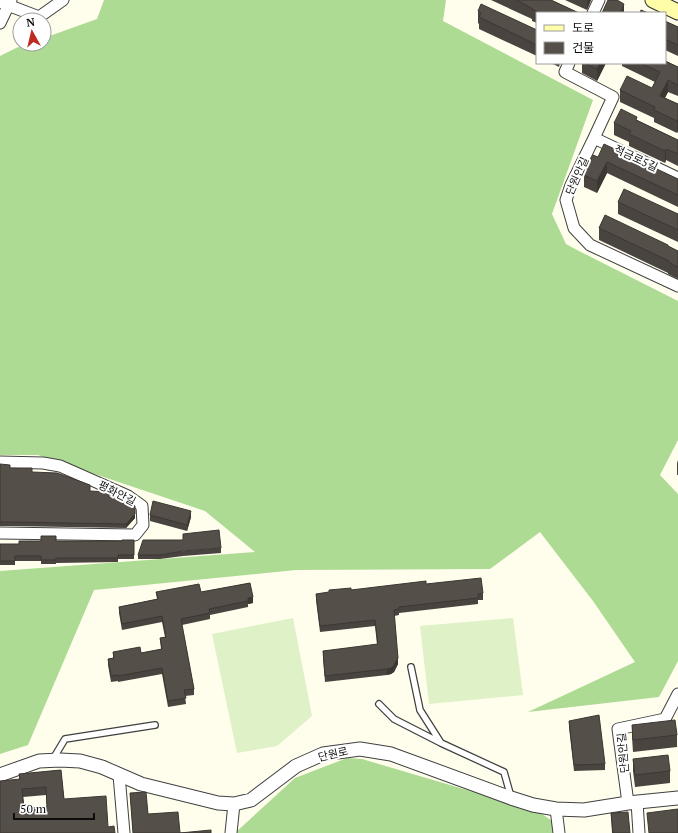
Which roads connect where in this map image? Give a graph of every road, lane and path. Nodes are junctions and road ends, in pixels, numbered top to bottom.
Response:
1 (63, 0) edge
2 (599, 0) edge
3 (653, 0) edge
4 (6, 3) edge
5 (593, 12) edge
6 (678, 12) edge
7 (0, 23) edge
8 (569, 64) edge
9 (594, 138) junction
10 (678, 178) edge
11 (678, 286) edge
12 (0, 462) edge
13 (0, 533) edge
14 (411, 667) dead end
15 (678, 694) edge
16 (379, 704) dead end
17 (155, 725) dead end
18 (441, 743) junction
19 (51, 760) junction
20 (0, 775) edge
21 (119, 775) junction
22 (511, 798) junction
23 (678, 798) edge
24 (632, 803) junction
25 (234, 804) junction
26 (556, 809) junction
27 (124, 833) edge
28 (231, 833) edge
29 (559, 833) edge
30 (640, 833) edge

1 - 4 street
2 - 5 street
3 - 6 main road
4 - 7 street
8 - 9 street, 단원안길
9 - 10 street, 적금로5길
9 - 11 street, 단원안길
12 - 13 street, 평화안길
14 - 18 lane
15 - 24 street, 단원안길
16 - 18 lane
17 - 19 lane
18 - 22 lane
19 - 20 street, 단원로
19 - 21 street, 단원로
21 - 25 street, 단원로
21 - 27 street
22 - 25 street, 단원로
22 - 26 street, 단원로
23 - 24 street, 단원로
24 - 26 street, 단원로
24 - 30 street
25 - 28 street
26 - 29 street

